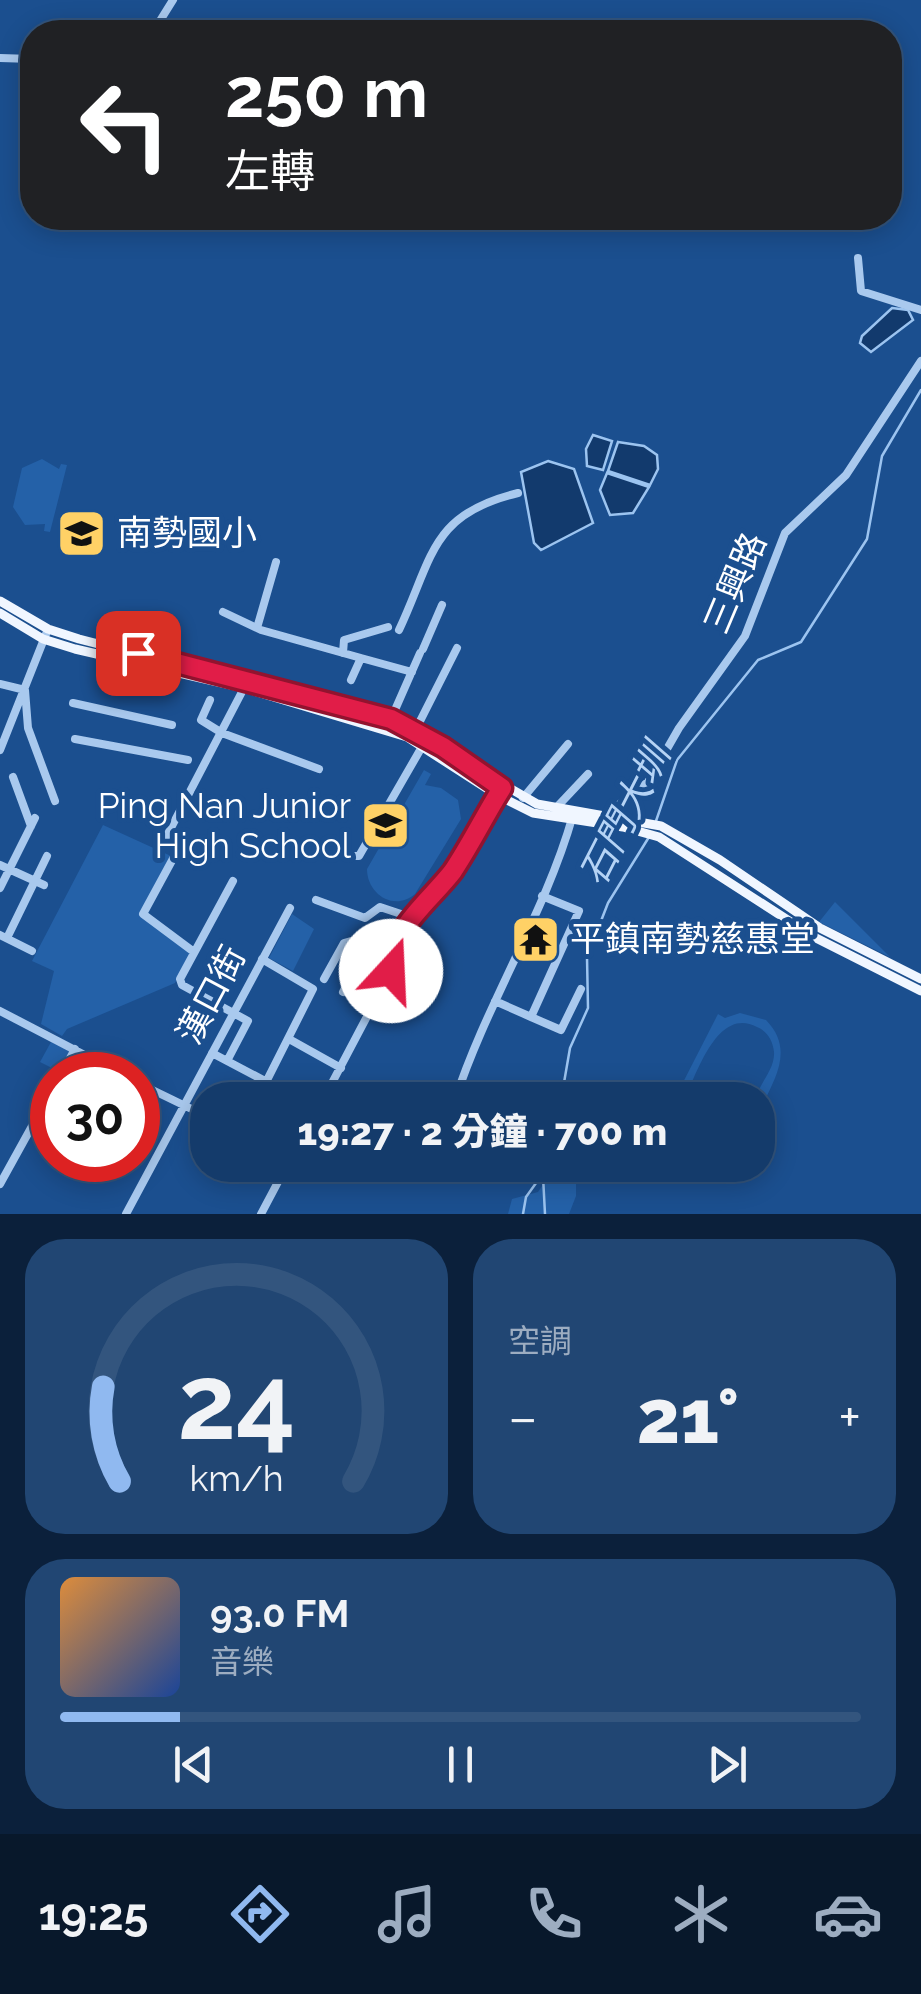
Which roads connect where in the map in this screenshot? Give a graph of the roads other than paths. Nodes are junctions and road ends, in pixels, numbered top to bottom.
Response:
1 (858, 258) dead end
2 (921, 310) edge
3 (921, 361) edge
4 (518, 492) dead end
5 (276, 562) dead end
6 (0, 602) edge
7 (442, 605) dead end
8 (222, 612) dead end
9 (0, 613) edge
10 (388, 627) dead end
11 (257, 628) junction
12 (399, 630) dead end
13 (46, 634) junction
14 (457, 648) dead end
15 (343, 653) junction
16 (361, 658) junction
17 (412, 672) junction
18 (350, 680) dead end
19 (0, 684) edge
20 (244, 688) junction
21 (25, 690) junction
22 (210, 700) dead end
23 (73, 703) dead end
24 (391, 719) junction
25 (172, 725) dead end
26 (222, 733) junction
27 (413, 734) junction
28 (75, 739) dead end
29 (568, 744) dead end
30 (423, 745) junction
31 (0, 748) edge
32 (188, 760) dead end
33 (319, 769) dead end
34 (588, 774) dead end
35 (13, 777) dead end
36 (500, 792) junction
37 (523, 798) junction
38 (55, 801) dead end
39 (555, 809) junction
40 (573, 815) junction
41 (605, 815) junction
42 (595, 823) junction
43 (653, 828) junction
44 (161, 847) dead end
45 (174, 855) dead end
46 (46, 856) dead end
47 (352, 856) dead end
48 (4, 867) edge
49 (232, 881) dead end
50 (39, 883) junction
51 (0, 888) edge
52 (542, 896) junction
53 (316, 900) dead end
54 (290, 908) dead end
55 (413, 918) junction
56 (4, 937) edge
57 (32, 950) dead end
58 (364, 950) junction
59 (194, 952) junction
60 (262, 959) junction
61 (390, 961) junction
62 (896, 972) junction
63 (324, 978) dead end
64 (921, 979) edge
65 (582, 989) dead end
66 (921, 991) edge
67 (343, 992) dead end
68 (495, 1001) junction
69 (0, 1011) edge
70 (234, 1011) junction
71 (531, 1016) junction
72 (289, 1040) junction
73 (75, 1050) joint
74 (79, 1052) edge
75 (212, 1053) junction
76 (227, 1061) junction
77 (341, 1068) junction
78 (267, 1082) joint
79 (333, 1082) edge
80 (462, 1082) edge
81 (160, 1093) edge
82 (184, 1105) junction
83 (190, 1108) edge
84 (30, 1130) edge
85 (278, 1182) edge
86 (0, 1184) edge
87 (126, 1214) edge
88 (260, 1214) edge

1 - 2 street
3 - 41 street, 三興路
4 - 12 street
5 - 11 street
6 - 13 main road
7 - 17 street
8 - 11 street
9 - 13 main road
10 - 15 street
11 - 15 street
13 - 20 main road
13 - 21 street
13 - 24 main road
14 - 27 street
15 - 16 street
16 - 17 street
16 - 18 street
17 - 24 street
19 - 21 street
20 - 26 street
20 - 27 main road
21 - 31 street
21 - 38 street
22 - 26 street
23 - 25 street
24 - 27 main road
26 - 33 street
26 - 44 street
27 - 30 main road
27 - 36 main road
28 - 32 street
29 - 37 street
30 - 36 main road
30 - 47 street
34 - 39 street
35 - 48 street
36 - 37 main road
36 - 40 main road
36 - 55 street
37 - 39 main road
39 - 40 main road
40 - 41 main road
40 - 42 main road
40 - 52 street
41 - 42 street, 三興路
41 - 43 main road
42 - 43 main road
43 - 62 main road
43 - 62 main road
45 - 59 street
46 - 50 street
48 - 50 street
48 - 51 street
49 - 59 street
50 - 56 street
52 - 68 street
52 - 71 street
53 - 55 street
54 - 60 street, 漢口街
55 - 61 street
56 - 57 street
58 - 61 street
58 - 63 street
58 - 67 street
59 - 70 street
60 - 70 street, 漢口街
60 - 72 street
61 - 77 street
62 - 64 main road
62 - 66 main road
65 - 71 street
68 - 71 street
68 - 80 street
69 - 73 street
70 - 75 street, 漢口街
70 - 76 street
72 - 77 street
72 - 78 street
73 - 74 street
75 - 76 street
75 - 82 street, 漢口街
76 - 78 street
77 - 79 street
81 - 82 street
82 - 83 street
82 - 87 street, 漢口街
84 - 86 street
85 - 88 street

